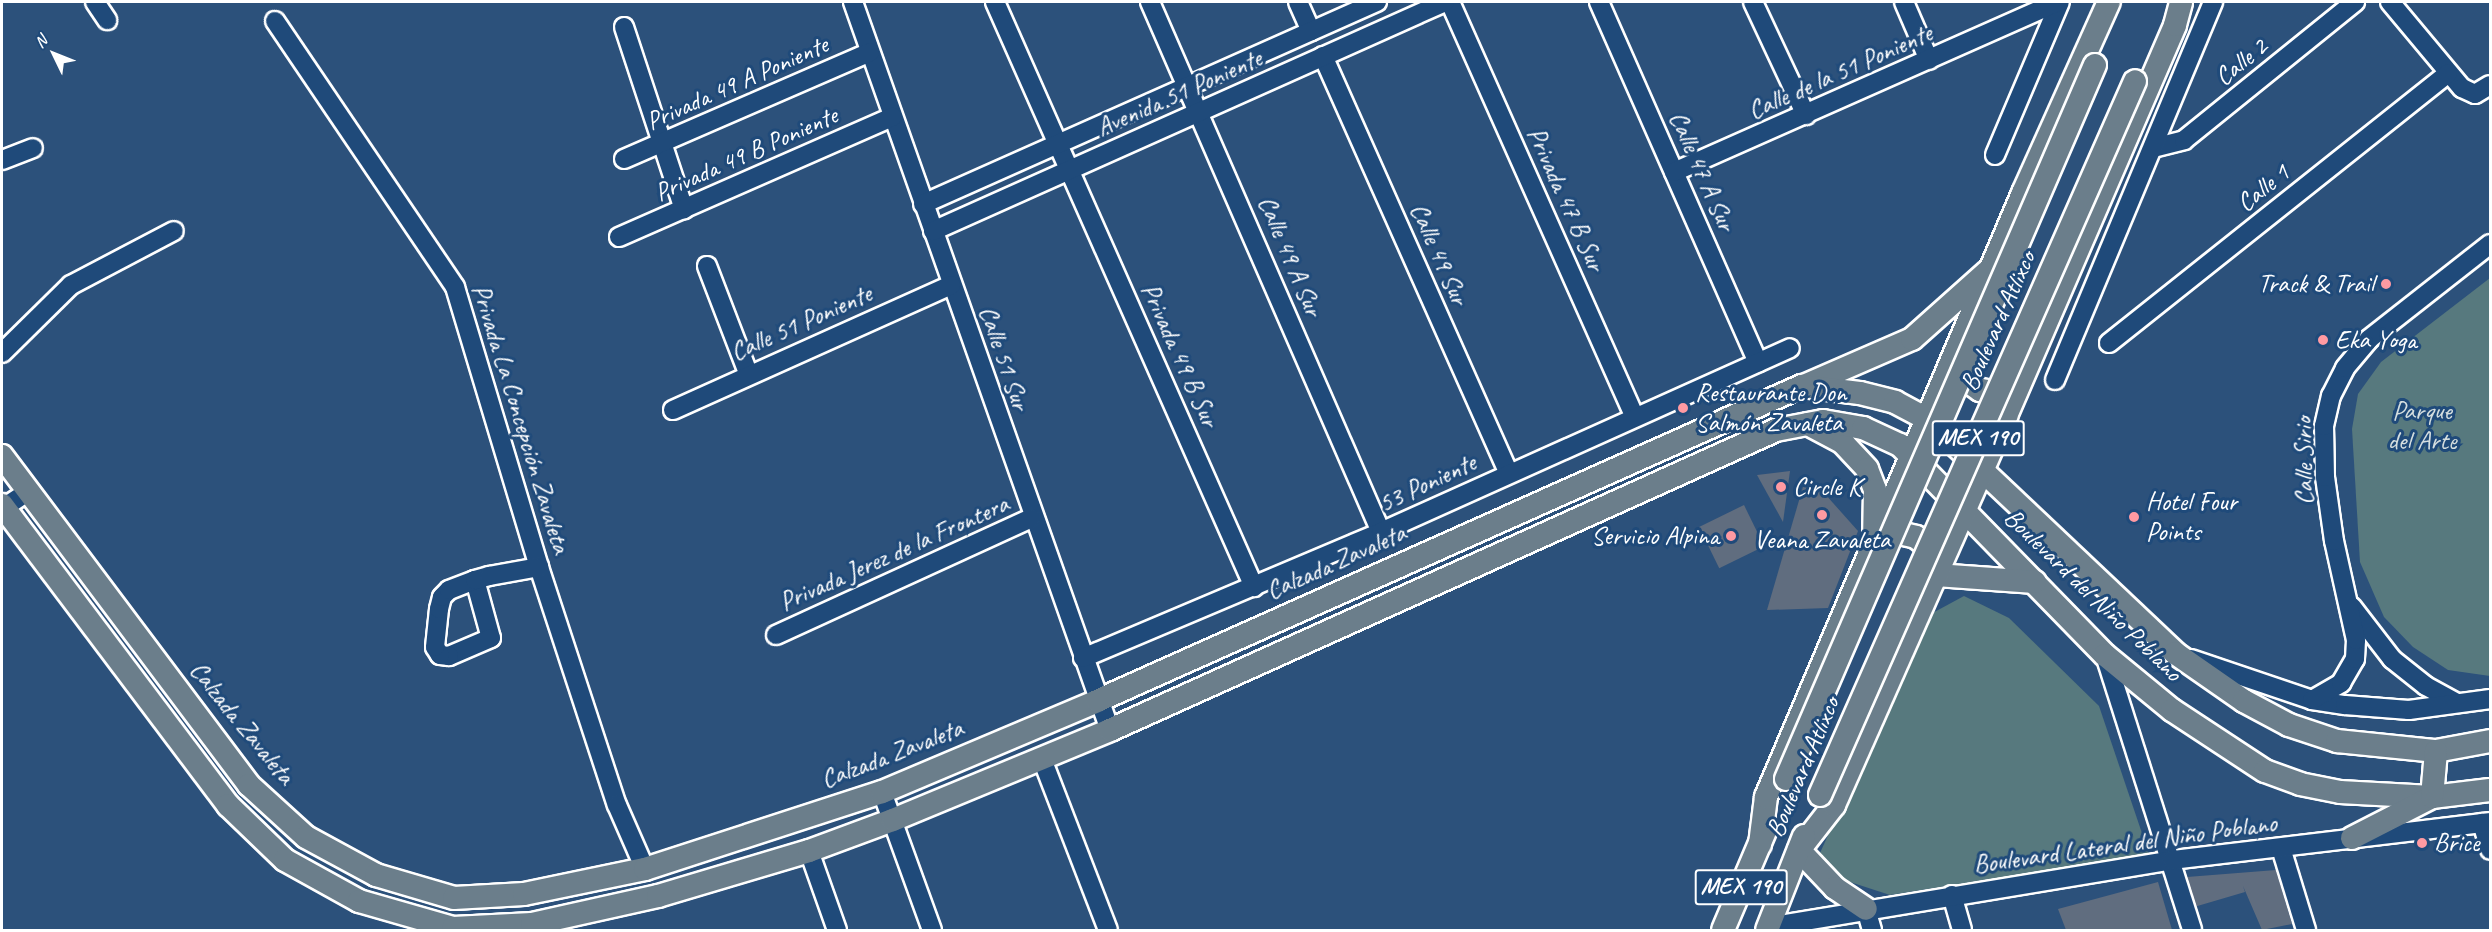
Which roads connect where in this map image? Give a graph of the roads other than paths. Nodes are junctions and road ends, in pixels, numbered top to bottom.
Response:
1 (95, 2) edge
2 (853, 2) edge
3 (995, 2) edge
4 (1150, 2) edge
5 (1298, 2) edge
6 (1377, 2) edge
7 (1445, 2) edge
8 (1450, 2) edge
9 (1599, 2) edge
10 (1753, 2) edge
11 (1904, 2) edge
12 (2059, 2) edge
13 (2109, 2) edge
14 (2122, 2) edge
15 (2172, 2) edge
16 (2181, 2) edge
17 (2213, 2) edge
18 (2355, 2) edge
19 (2390, 2) edge
20 (107, 20) dead end
21 (275, 21) dead end
22 (624, 27) dead end
23 (1311, 31) junction
24 (870, 52) junction
25 (1323, 56) junction
26 (1929, 60) junction
27 (2448, 73) junction
28 (1188, 86) junction
29 (2483, 90) edge
30 (1200, 112) junction
31 (1806, 115) junction
32 (893, 117) junction
33 (1058, 144) junction
34 (663, 145) junction
35 (33, 148) dead end
36 (2153, 148) junction
37 (1995, 155) dead end
38 (624, 159) dead end
39 (2, 160) edge
40 (1070, 170) junction
41 (1674, 172) junction
42 (923, 204) junction
43 (684, 209) junction
44 (174, 231) dead end
45 (933, 231) junction
46 (619, 237) dead end
47 (2490, 244) edge
48 (707, 266) dead end
49 (1992, 267) junction
50 (951, 285) junction
51 (2109, 343) dead end
52 (1790, 348) dead end
53 (2, 353) edge
54 (1758, 362) junction
55 (1950, 369) junction
56 (748, 374) junction
57 (2055, 380) dead end
58 (1802, 386) junction
59 (2014, 395) junction
60 (673, 410) dead end
61 (1635, 417) junction
62 (1929, 420) junction
63 (1807, 423) junction
64 (1914, 457) junction
65 (3, 460) edge
66 (1982, 470) junction
67 (1509, 473) junction
68 (29, 491) junction
69 (2, 507) edge
70 (1965, 510) junction
71 (1032, 518) junction
72 (1381, 532) junction
73 (1874, 540) junction
74 (539, 567) junction
75 (1936, 575) junction
76 (475, 580) dead end
77 (2035, 582) junction
78 (1254, 587) junction
79 (2349, 603) junction
80 (776, 635) dead end
81 (2175, 653) junction
82 (2105, 655) junction
83 (1083, 658) junction
84 (2490, 699) edge
85 (2312, 700) junction
86 (1097, 701) junction
87 (2457, 704) junction
88 (1110, 730) junction
89 (2490, 741) edge
90 (2436, 751) junction
91 (1042, 759) junction
92 (2490, 790) edge
93 (882, 792) junction
94 (2432, 797) junction
95 (893, 820) junction
96 (2486, 822) edge
97 (2352, 838) junction
98 (1760, 844) junction
99 (2281, 848) junction
100 (1798, 850) junction
101 (2490, 850) edge
102 (809, 851) junction
103 (2172, 860) junction
104 (645, 869) junction
105 (1952, 895) junction
106 (1869, 920) edge
107 (429, 927) edge
108 (1768, 929) edge
109 (837, 930) edge
110 (932, 930) edge
111 (1107, 930) edge
112 (1723, 930) edge
113 (1962, 930) edge
114 (2192, 930) edge
115 (2306, 930) edge

1 - 20 street
2 - 24 street, Calle 51 Sur
3 - 33 street, Privada 49 B Sur
4 - 28 street, Calle 49 A Sur
5 - 23 street
6 - 23 street, Avenida 51 Poniente
7 - 25 street, Avenida 51 Poniente
8 - 61 street, Privada 47 B Sur
9 - 41 street, Calle 47 A Sur
10 - 31 street
11 - 26 street
12 - 26 street, Calle de la 51 Poniente
12 - 37 street
13 - 49 main road
14 - 98 main road, Boulevard Atlixco / MEX 190, bridge
15 - 100 main road, Boulevard Atlixco / MEX 190, bridge
16 - 59 main road
17 - 36 street
18 - 36 street, Calle 2
19 - 27 street
21 - 74 street, Privada La Concepción Zavaleta
22 - 34 street
23 - 28 street, Avenida 51 Poniente
24 - 32 street, Calle 51 Sur
24 - 34 street, Privada 49 A Poniente
25 - 30 street, Avenida 51 Poniente
25 - 67 street, Calle 49 Sur
26 - 31 street, Calle de la 51 Poniente
27 - 29 street
27 - 51 street, Calle 1
28 - 30 street, Calle 49 A Sur
28 - 33 street, Avenida 51 Poniente
30 - 40 street, Avenida 51 Poniente
30 - 72 street, Calle 49 A Sur
31 - 41 street, Calle de la 51 Poniente
32 - 42 street, Calle 51 Sur
32 - 43 street, Privada 49 B Poniente
33 - 40 street, Privada 49 B Sur
33 - 42 street, Avenida 51 Poniente
34 - 38 street, Privada 49 A Poniente
34 - 43 street
35 - 39 street
36 - 57 street
40 - 45 street, Avenida 51 Poniente
40 - 78 street, Privada 49 B Sur
41 - 54 street, Calle 47 A Sur
42 - 45 street, Calle 51 Sur
43 - 46 street, Privada 49 B Poniente
44 - 53 street
45 - 50 street, Calle 51 Sur
47 - 79 street, Calle Sirio
48 - 56 street
49 - 55 main road
49 - 58 main road, Calzada Zavaleta
50 - 56 street, Calle 51 Poniente
50 - 71 street, Calle 51 Sur
52 - 54 street, 53 Poniente
54 - 61 street, 53 Poniente
55 - 59 main road
55 - 62 main road
56 - 60 street, Calle 51 Poniente
58 - 62 main road
58 - 86 main road, Calzada Zavaleta
59 - 66 main road
61 - 67 street, 53 Poniente
62 - 64 main road
62 - 66 main road, Boulevard del Niño Poblano
63 - 64 main road
63 - 73 main road
63 - 88 main road
64 - 70 main road, Boulevard del Niño Poblano
64 - 73 main road
65 - 68 main road, Calzada Zavaleta
66 - 70 main road
66 - 81 main road, Boulevard del Niño Poblano
67 - 72 street, 53 Poniente
68 - 69 street
68 - 104 main road, Calzada Zavaleta
69 - 107 main road
70 - 75 main road
70 - 77 main road, Boulevard del Niño Poblano
71 - 80 street, Privada Jerez de la Frontera
71 - 83 street, Calle 51 Sur
72 - 78 street, 53 Poniente
73 - 75 main road
73 - 98 main road
74 - 76 street
74 - 104 street, Privada La Concepción Zavaleta
75 - 77 main road
75 - 100 main road
77 - 82 main road, Boulevard del Niño Poblano
78 - 83 street, 53 Poniente
79 - 85 street, Calle Sirio
79 - 87 street, Calle Sirio
81 - 85 street
81 - 90 main road, Boulevard del Niño Poblano
82 - 94 main road, Boulevard del Niño Poblano
82 - 103 street
83 - 86 street, Calle 51 Sur
84 - 87 street
85 - 87 street
86 - 88 street, Calle 51 Sur
86 - 93 main road, Calzada Zavaleta
88 - 91 main road
89 - 90 main road, Boulevard del Niño Poblano
90 - 94 main road
91 - 95 main road
91 - 111 street
92 - 94 main road, Boulevard del Niño Poblano
93 - 95 street
93 - 104 main road, Calzada Zavaleta
94 - 97 main road
95 - 102 main road
95 - 110 street
96 - 97 street, Boulevard Lateral del Niño Poblano
96 - 101 street
97 - 99 street, Boulevard Lateral del Niño Poblano
98 - 112 main road, Boulevard Atlixco / MEX 190
99 - 103 street, Boulevard Lateral del Niño Poblano
99 - 115 street
100 - 106 main road
100 - 108 main road, Boulevard Atlixco / MEX 190
102 - 107 main road
102 - 109 street
103 - 105 street, Boulevard Lateral del Niño Poblano
103 - 114 street
105 - 106 street, Boulevard Lateral del Niño Poblano
105 - 113 street
106 - 108 street, Boulevard Lateral del Niño Poblano

